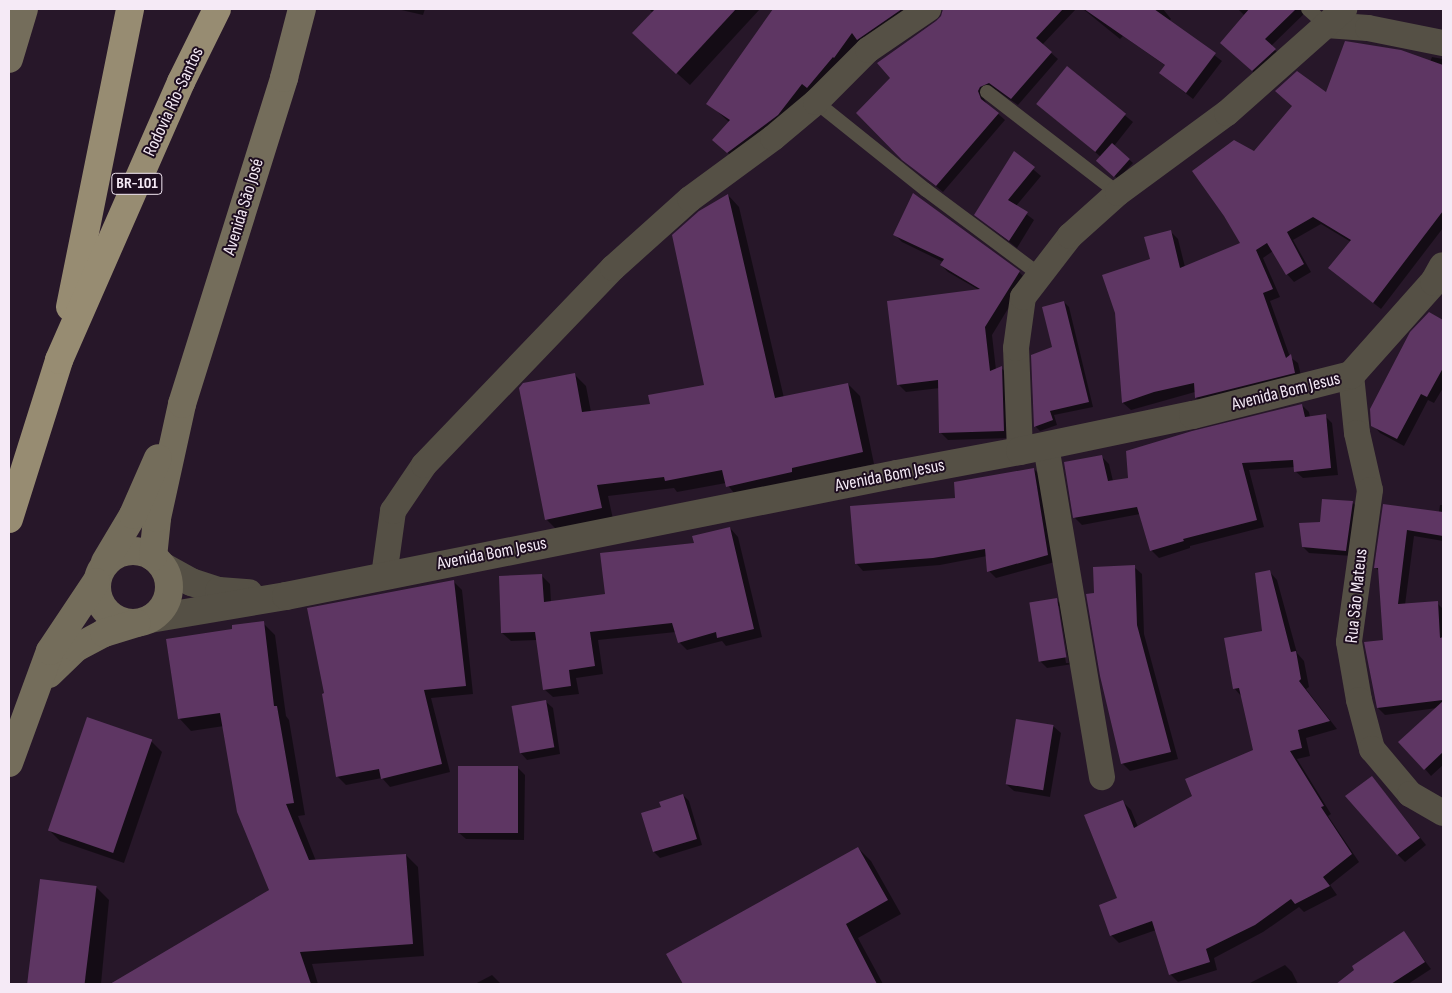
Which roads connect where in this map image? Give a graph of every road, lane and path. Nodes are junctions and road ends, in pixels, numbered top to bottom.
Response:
1 (24, 9) edge
2 (130, 9) edge
3 (217, 9) edge
4 (302, 9) edge
5 (928, 9) edge
6 (1326, 14) edge
7 (1443, 43) edge
8 (9, 59) edge
9 (987, 92) dead end
10 (816, 102) junction
11 (1118, 194) junction
12 (1443, 266) edge
13 (1040, 275) junction
14 (59, 360) junction
15 (1350, 375) junction
16 (182, 404) junction
17 (1033, 448) junction
18 (9, 519) edge
19 (159, 562) junction
20 (101, 572) junction
21 (384, 576) junction
22 (286, 596) junction
23 (143, 621) junction
24 (34, 692) junction
25 (9, 763) edge
26 (1102, 777) dead end
27 (1443, 813) edge

1 - 8 main road
2 - 14 highway, Rodovia Rio-Santos / BR-101
3 - 14 highway, Rodovia Rio-Santos / BR-101
4 - 16 main road, Avenida São José
5 - 10 street
6 - 7 street
6 - 11 street
9 - 11 lane
10 - 13 lane
10 - 21 street
11 - 13 street
12 - 15 street, Avenida Bom Jesus
13 - 17 street
14 - 18 highway, Rodovia Rio-Santos / BR-101
15 - 17 street, Avenida Bom Jesus
15 - 27 street, Rua São Mateus
16 - 19 main road, Avenida São José
16 - 20 main road, Avenida São José
17 - 21 street, Avenida Bom Jesus
17 - 26 street
19 - 20 main road
19 - 22 street, Avenida Bom Jesus
19 - 23 main road, Avenida São José
20 - 23 main road
20 - 24 main road, Avenida São José
21 - 22 street, Avenida Bom Jesus
22 - 23 street, Avenida Bom Jesus
23 - 24 main road
24 - 25 main road, Avenida São José

